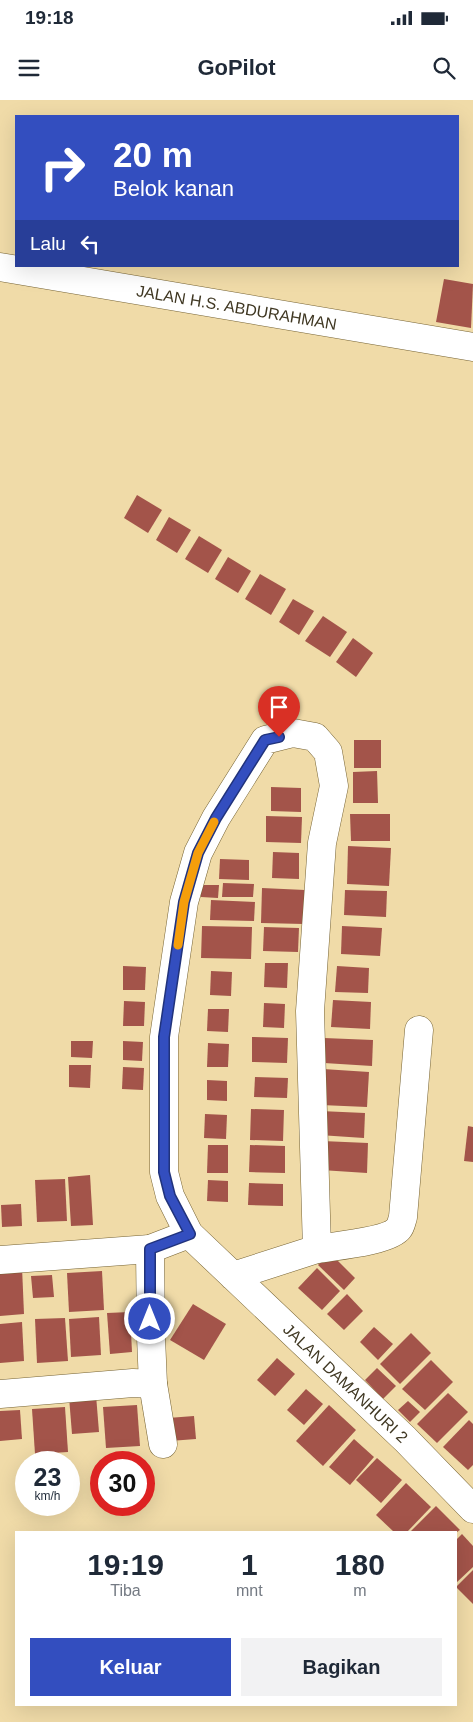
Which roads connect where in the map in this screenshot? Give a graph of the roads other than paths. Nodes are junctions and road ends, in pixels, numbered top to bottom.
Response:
1 (0, 267) edge
2 (473, 347) edge
3 (419, 1030) dead end
4 (190, 1234) junction
5 (150, 1249) junction
6 (317, 1249) junction
7 (0, 1260) edge
8 (225, 1268) junction
9 (153, 1384) junction
10 (0, 1394) edge
11 (163, 1444) dead end
12 (473, 1509) edge

1 - 2 street, JALAN H.S. ABDURAHMAN
3 - 6 street
4 - 5 street
4 - 6 street, JALAN DAMANHURI 2
4 - 8 street, JALAN DAMANHURI 2
5 - 7 street
5 - 9 street
6 - 8 street
8 - 12 street, JALAN DAMANHURI 2
9 - 10 street
9 - 11 street

